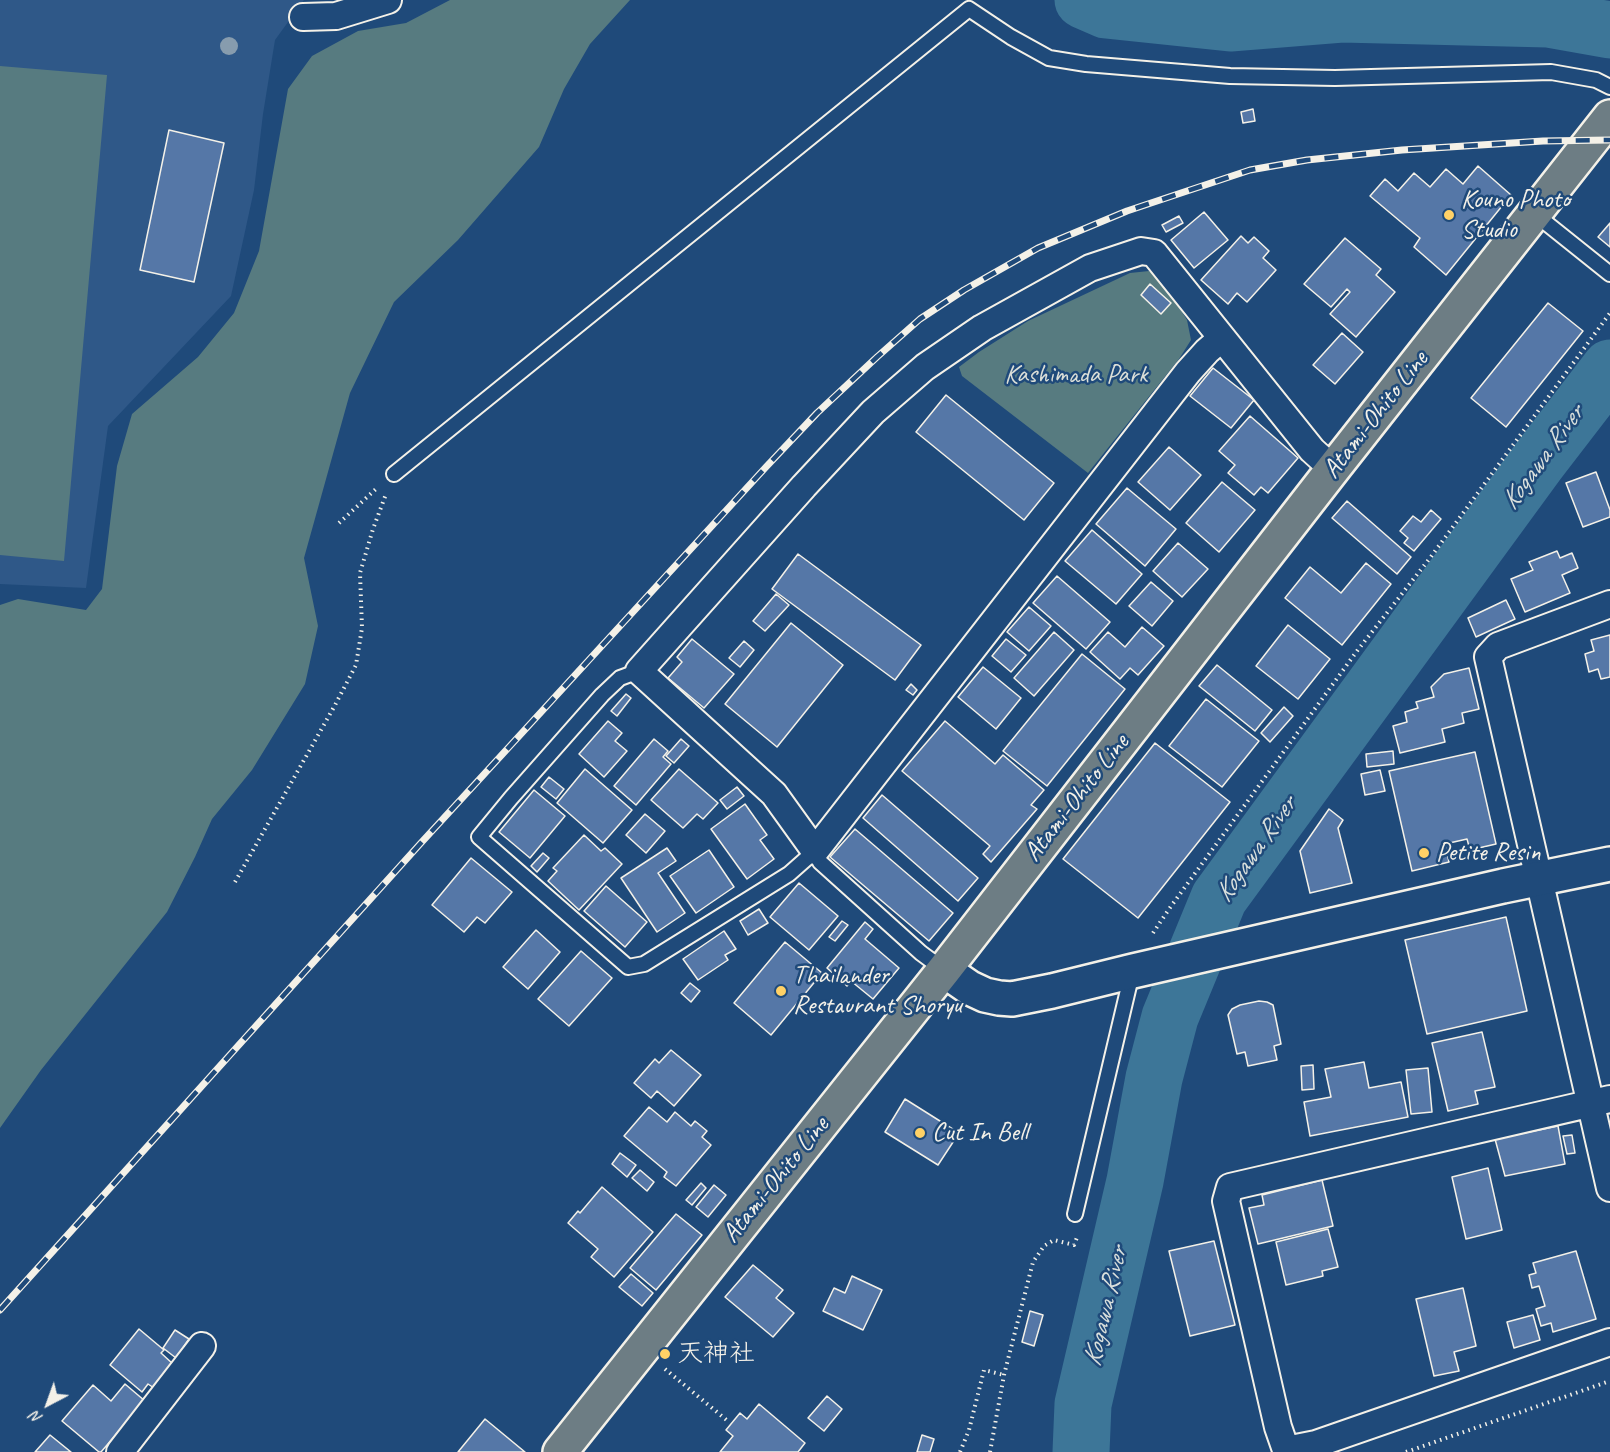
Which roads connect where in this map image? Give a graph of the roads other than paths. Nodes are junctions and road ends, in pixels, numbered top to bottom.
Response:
1 (388, 0) edge
2 (303, 17) dead end
3 (1610, 87) edge
4 (1610, 117) edge
5 (1535, 214) junction
6 (1610, 274) edge
7 (1222, 338) junction
8 (1333, 469) junction
9 (394, 474) road end
10 (1610, 604) edge
11 (639, 671) junction
12 (815, 851) junction
13 (1610, 864) edge
14 (1539, 878) junction
15 (944, 970) junction
16 (1139, 970) junction
17 (1600, 1101) edge
18 (1610, 1188) edge
19 (1075, 1215) road end
20 (1610, 1342) edge
21 (202, 1346) dead end
22 (120, 1452) edge
23 (560, 1452) edge

1 - 2 street
3 - 9 lane
4 - 5 main road, Atami-Ohito Line
5 - 6 lane
5 - 8 main road, Atami-Ohito Line
7 - 8 street
7 - 11 street
7 - 12 street
8 - 15 main road, Atami-Ohito Line
10 - 14 street
11 - 12 street
11 - 12 lane
12 - 15 lane
13 - 14 street
14 - 16 street
14 - 17 street
15 - 16 street
15 - 23 main road, Atami-Ohito Line
16 - 19 lane
17 - 18 street
17 - 20 street
21 - 22 street

